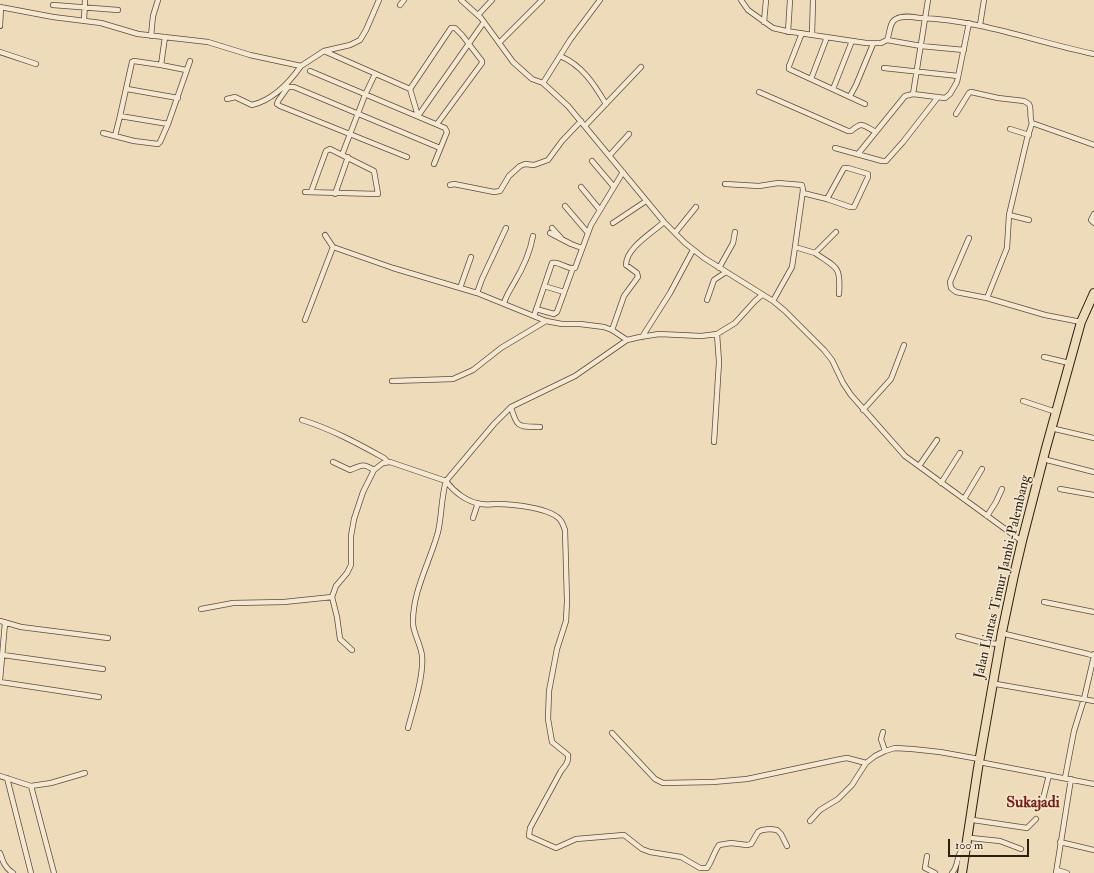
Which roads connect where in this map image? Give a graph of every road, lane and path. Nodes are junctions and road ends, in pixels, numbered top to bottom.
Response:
1 (85, 0) edge
2 (158, 0) edge
3 (379, 0) edge
4 (404, 0) edge
5 (461, 0) edge
6 (492, 0) edge
7 (542, 0) edge
8 (600, 0) edge
9 (741, 0) edge
10 (766, 0) edge
11 (790, 0) edge
12 (813, 0) edge
13 (928, 0) edge
14 (984, 0) edge
15 (400, 4) dead end
16 (54, 5) dead end
17 (0, 7) edge
18 (85, 8) junction
19 (118, 10) dead end
20 (478, 15) junction
21 (925, 18) junction
22 (84, 21) junction
23 (484, 22) junction
24 (764, 22) junction
25 (969, 23) junction
26 (980, 25) junction
27 (0, 26) edge
28 (788, 32) junction
29 (802, 33) junction
30 (812, 35) junction
31 (151, 36) junction
32 (827, 37) junction
33 (165, 38) junction
34 (887, 40) junction
35 (852, 41) junction
36 (499, 43) junction
37 (468, 44) junction
38 (873, 44) junction
39 (921, 46) junction
40 (964, 50) junction
41 (324, 51) junction
42 (0, 52) edge
43 (1094, 54) edge
44 (560, 56) junction
45 (190, 61) dead end
46 (36, 64) dead end
47 (160, 65) junction
48 (301, 66) junction
49 (641, 68) dead end
50 (884, 68) dead end
51 (186, 70) junction
52 (917, 70) junction
53 (310, 71) dead end
54 (375, 74) junction
55 (958, 76) junction
56 (811, 79) junction
57 (543, 83) junction
58 (126, 89) junction
59 (410, 89) junction
60 (833, 89) junction
61 (759, 92) dead end
62 (913, 94) junction
63 (365, 95) junction
64 (850, 96) junction
65 (938, 97) junction
66 (178, 98) junction
67 (227, 99) dead end
68 (606, 104) junction
69 (865, 104) dead end
70 (956, 114) dead end
71 (358, 115) junction
72 (120, 116) junction
73 (418, 116) junction
74 (581, 121) junction
75 (1032, 123) junction
76 (168, 124) junction
77 (437, 124) junction
78 (585, 126) junction
79 (1010, 129) dead end
80 (876, 132) junction
81 (103, 133) dead end
82 (351, 134) junction
83 (629, 134) dead end
84 (1028, 135) junction
85 (115, 136) junction
86 (1094, 145) edge
87 (440, 148) junction
88 (835, 148) dead end
89 (342, 154) junction
90 (858, 154) junction
91 (610, 156) junction
92 (348, 157) junction
93 (407, 157) dead end
94 (592, 161) dead end
95 (434, 164) dead end
96 (623, 172) junction
97 (726, 184) dead end
98 (450, 185) dead end
99 (581, 187) dead end
100 (614, 187) junction
101 (305, 192) dead end
102 (311, 192) junction
103 (803, 193) junction
104 (335, 194) junction
105 (827, 199) junction
106 (646, 201) junction
107 (565, 206) dead end
108 (696, 207) dead end
109 (600, 210) junction
110 (1094, 214) edge
111 (1009, 215) junction
112 (1029, 220) dead end
113 (664, 222) junction
114 (1094, 223) edge
115 (613, 224) dead end
116 (506, 228) dead end
117 (552, 228) dead end
118 (735, 232) dead end
119 (836, 232) dead end
120 (550, 233) dead end
121 (588, 233) junction
122 (675, 233) junction
123 (325, 235) dead end
124 (533, 236) dead end
125 (969, 238) dead end
126 (564, 241) junction
127 (333, 247) junction
128 (582, 248) junction
129 (795, 248) junction
130 (693, 250) junction
131 (815, 253) junction
132 (471, 257) dead end
133 (573, 268) junction
134 (719, 268) junction
135 (726, 272) junction
136 (544, 286) junction
137 (460, 288) junction
138 (564, 292) junction
139 (477, 293) junction
140 (1094, 293) edge
141 (839, 294) dead end
142 (762, 295) junction
143 (987, 298) junction
144 (708, 300) dead end
145 (773, 301) junction
146 (1094, 301) edge
147 (504, 303) junction
148 (536, 309) junction
149 (534, 316) junction
150 (305, 320) dead end
151 (546, 321) junction
152 (1081, 322) junction
153 (612, 330) junction
154 (717, 334) junction
155 (642, 337) junction
156 (628, 340) junction
157 (904, 345) dead end
158 (1044, 357) dead end
159 (1069, 363) junction
160 (392, 381) dead end
161 (1023, 401) dead end
162 (512, 407) junction
163 (863, 410) junction
164 (1056, 412) junction
165 (302, 420) dead end
166 (540, 427) dead end
167 (1055, 429) junction
168 (1094, 438) edge
169 (937, 440) dead end
170 (714, 442) dead end
171 (960, 453) dead end
172 (1047, 460) junction
173 (333, 462) dead end
174 (388, 462) junction
175 (919, 466) junction
176 (982, 469) dead end
177 (374, 470) junction
178 (1094, 472) edge
179 (446, 481) junction
180 (942, 483) junction
181 (1002, 489) dead end
182 (1060, 489) dead end
183 (1094, 495) edge
184 (964, 499) junction
185 (478, 503) junction
186 (987, 516) junction
187 (473, 518) dead end
188 (1023, 542) junction
189 (332, 597) junction
190 (1044, 602) dead end
191 (201, 608) dead end
192 (1094, 612) edge
193 (3, 622) edge
194 (1005, 634) junction
195 (958, 636) dead end
196 (108, 638) dead end
197 (2, 641) edge
198 (1000, 644) junction
199 (352, 650) dead end
200 (2, 655) junction
201 (1094, 655) edge
202 (1, 665) edge
203 (103, 669) dead end
204 (0, 681) edge
205 (996, 684) junction
206 (99, 697) dead end
207 (1084, 699) junction
208 (1094, 701) edge
209 (408, 728) dead end
210 (883, 732) dead end
211 (612, 733) dead end
212 (885, 751) junction
213 (980, 761) junction
214 (862, 762) junction
215 (85, 773) dead end
216 (1049, 775) junction
217 (0, 776) edge
218 (7, 778) junction
219 (1065, 778) junction
220 (1071, 780) junction
221 (1094, 784) edge
222 (31, 786) junction
223 (1043, 799) dead end
224 (1036, 819) dead end
225 (973, 820) junction
226 (810, 821) dead end
227 (971, 838) junction
228 (1060, 842) junction
229 (787, 846) dead end
230 (1021, 848) dead end
231 (965, 850) junction
232 (1094, 850) edge
233 (0, 854) edge
234 (928, 856) dead end
235 (1056, 872) edge
236 (13, 873) edge
237 (31, 873) edge
238 (54, 873) edge
239 (935, 873) edge
240 (952, 873) edge
241 (962, 873) edge
242 (966, 873) edge
243 (1067, 873) edge

1 - 18 street
2 - 31 street
3 - 41 street
4 - 15 street
5 - 20 street
6 - 20 street
7 - 36 street
8 - 44 street
9 - 24 street
10 - 24 street
11 - 28 street
12 - 30 street
13 - 21 street
14 - 26 street
16 - 18 street
17 - 22 street
17 - 27 street
18 - 19 street
18 - 22 street
20 - 23 street
21 - 25 street
21 - 34 street
21 - 39 street
22 - 31 street
23 - 36 street
23 - 37 street
24 - 28 street
25 - 26 street
25 - 40 street
26 - 43 street
28 - 29 street
29 - 30 street
29 - 56 street
30 - 32 street
31 - 33 street
32 - 35 street
32 - 56 street
33 - 47 street
33 - 48 street
34 - 38 street
34 - 39 street
35 - 38 street
35 - 60 street
36 - 57 street
37 - 59 street
37 - 73 street
37 - 77 street
38 - 64 street
39 - 40 street
39 - 52 street
40 - 55 street
41 - 48 street
41 - 54 street
42 - 46 street
44 - 57 street
44 - 68 street
45 - 51 street
47 - 51 street
47 - 58 street
48 - 67 street
49 - 68 street
50 - 52 street
51 - 66 street
52 - 55 street
52 - 62 street
53 - 63 street
54 - 59 street
54 - 63 street
55 - 65 street
56 - 60 street
57 - 74 street
58 - 66 street
58 - 72 street
59 - 73 street
60 - 64 street
61 - 80 street
62 - 65 street
62 - 80 street
63 - 71 street
63 - 73 street
64 - 69 street
65 - 90 street
66 - 76 street
68 - 78 street
70 - 75 street
71 - 82 street
71 - 82 street
71 - 87 street
72 - 76 street
72 - 85 street
73 - 77 street
74 - 78 street
74 - 98 street
75 - 84 street
75 - 86 street
76 - 85 street
77 - 87 street
78 - 91 street
79 - 84 street
80 - 90 street
81 - 85 street
82 - 89 street
82 - 93 street
83 - 91 street
84 - 111 street
87 - 95 street
88 - 90 street
89 - 92 street
89 - 102 street
91 - 96 street
92 - 104 street
92 - 104 street
94 - 100 street
96 - 100 street
96 - 106 street
97 - 103 street
99 - 109 street
100 - 109 street
101 - 102 street
102 - 104 street
103 - 105 street
103 - 129 street
105 - 105 street
106 - 113 street
106 - 115 street
107 - 121 street
108 - 122 street
109 - 121 street
110 - 114 street
111 - 112 street
111 - 143 street
113 - 122 street
113 - 153 street
116 - 139 street
117 - 126 street
118 - 134 street
119 - 131 street
120 - 126 street
121 - 128 street
122 - 130 street
123 - 127 street
124 - 147 street
125 - 143 street
126 - 128 street
127 - 137 street
127 - 150 street
128 - 133 street
129 - 131 street
129 - 145 street
130 - 134 street
130 - 155 street
131 - 141 street
132 - 137 street
133 - 136 street
133 - 138 street
134 - 135 street
135 - 142 street
135 - 144 street
136 - 138 street
136 - 148 street
137 - 139 street
138 - 148 street
139 - 147 street
140 - 152 highway, Jalan Lintas Timur Jambi-Palembang
142 - 145 street
142 - 154 street
143 - 152 street
145 - 163 street
146 - 167 highway, Jalan Lintas Timur Jambi-Palembang
147 - 149 street
148 - 149 street
149 - 151 street
151 - 153 street
151 - 160 street
152 - 159 highway, Jalan Lintas Timur Jambi-Palembang
153 - 156 street
154 - 155 street
154 - 170 street
155 - 156 street
156 - 162 street
157 - 163 street
158 - 159 street
159 - 164 highway, Jalan Lintas Timur Jambi-Palembang
161 - 164 street
162 - 166 street
162 - 179 street
163 - 175 street
164 - 188 highway, Jalan Lintas Timur Jambi-Palembang
165 - 174 street
167 - 168 street
167 - 172 highway, Jalan Lintas Timur Jambi-Palembang
169 - 175 street
171 - 180 street
172 - 178 street
172 - 188 highway, Jalan Lintas Timur Jambi-Palembang
173 - 177 street
174 - 177 street
174 - 179 street
175 - 180 street
176 - 184 street
177 - 189 street
179 - 185 street
179 - 209 street
180 - 184 street
181 - 186 street
182 - 183 street
184 - 186 street
185 - 187 street
185 - 229 street
186 - 188 street
188 - 194 highway, Jalan Lintas Timur Jambi-Palembang
188 - 198 highway, Jalan Lintas Timur Jambi-Palembang
189 - 191 street
189 - 199 street
190 - 192 street
193 - 196 street
193 - 197 street
194 - 201 street
194 - 205 highway, Jalan Lintas Timur Jambi-Palembang
195 - 198 street
197 - 200 street
198 - 213 highway, Jalan Lintas Timur Jambi-Palembang
200 - 202 street
200 - 203 street
201 - 207 street
202 - 204 street
204 - 206 street
205 - 207 street
205 - 213 highway, Jalan Lintas Timur Jambi-Palembang
207 - 208 street
207 - 219 street
210 - 212 street
211 - 214 street
212 - 213 street
212 - 214 street
213 - 216 street
213 - 225 highway, Jalan Lintas Timur Jambi-Palembang
213 - 231 highway, Jalan Lintas Timur Jambi-Palembang
214 - 226 street
215 - 222 street
216 - 219 street
216 - 223 street
217 - 218 street
218 - 222 street
218 - 237 street
219 - 220 street
220 - 221 street
220 - 228 street
222 - 238 street
224 - 225 street
225 - 227 highway, Jalan Lintas Timur Jambi-Palembang
227 - 230 street
227 - 242 highway, Jalan Lintas Timur Jambi-Palembang
228 - 232 street
228 - 235 street
231 - 240 street
231 - 241 highway, Jalan Lintas Timur Jambi-Palembang
233 - 236 street
234 - 239 street
235 - 243 street

